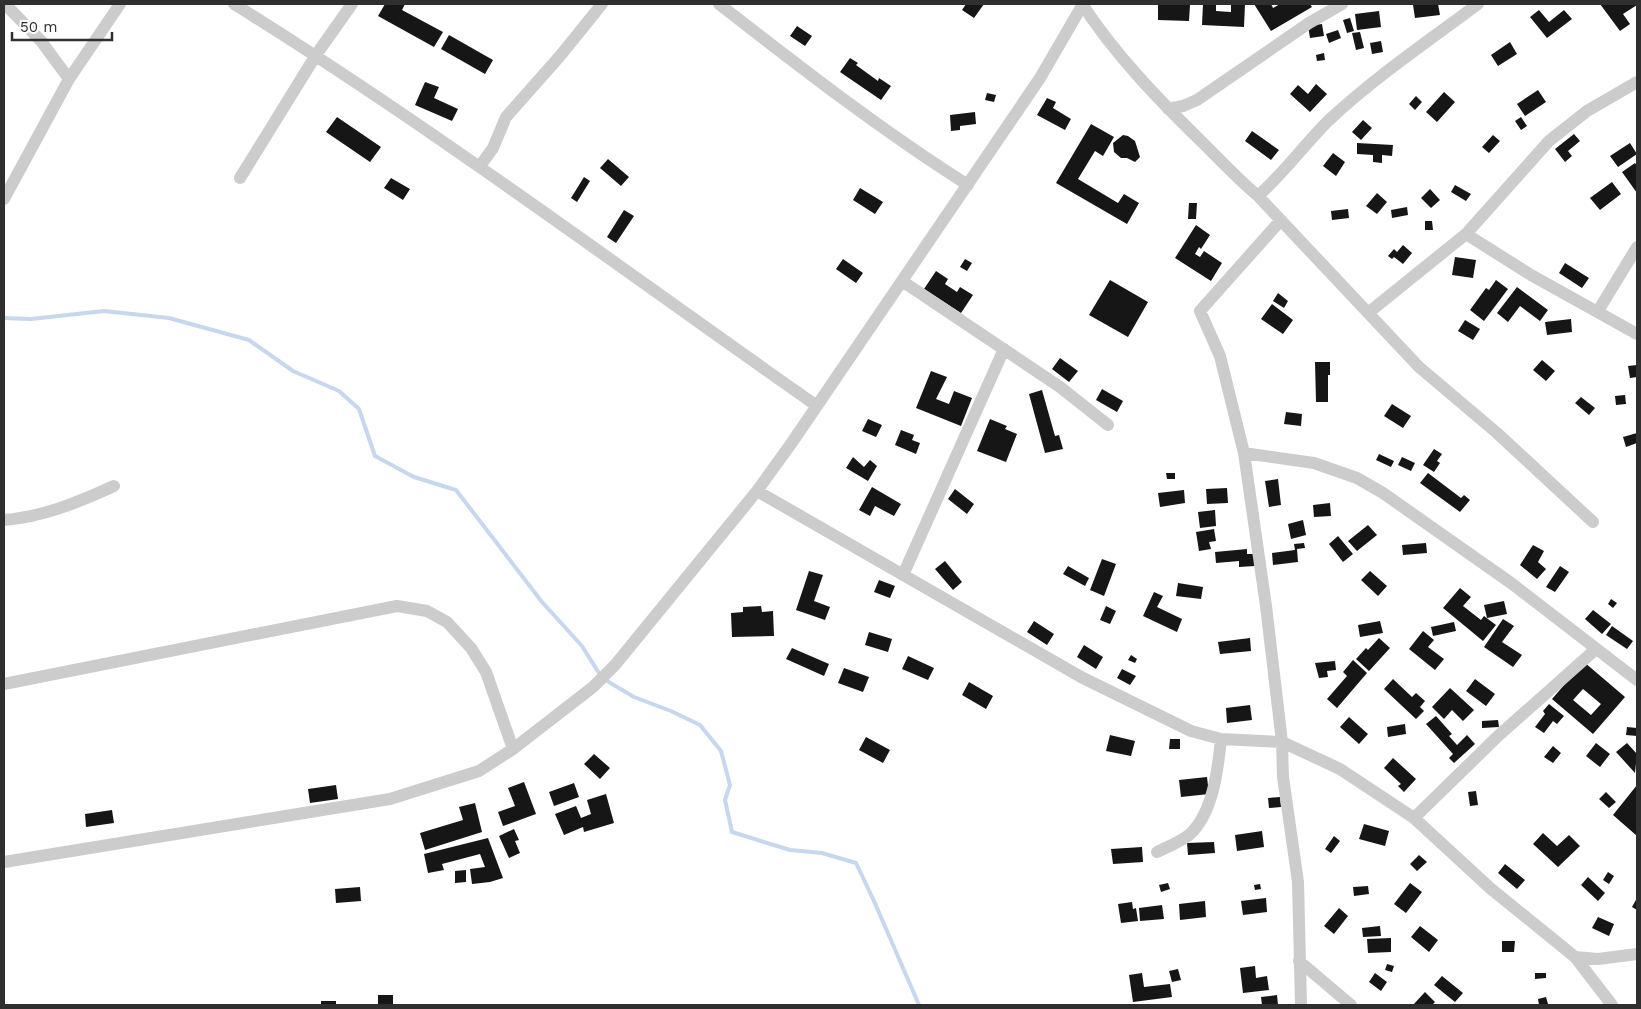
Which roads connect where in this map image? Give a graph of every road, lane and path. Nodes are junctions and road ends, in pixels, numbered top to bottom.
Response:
1 (5, 4) edge
2 (120, 4) edge
3 (234, 4) edge
4 (352, 4) edge
5 (602, 4) edge
6 (719, 4) edge
7 (1083, 4) edge
8 (1342, 4) edge
9 (1478, 4) edge
10 (316, 55) junction
11 (69, 79) junction
12 (1637, 82) edge
13 (1168, 109) junction
14 (480, 166) junction
15 (240, 178) dead end
16 (968, 185) junction
17 (1258, 196) junction
18 (4, 199) edge
19 (1281, 220) junction
20 (1466, 234) junction
21 (1637, 247) edge
22 (902, 281) junction
23 (1598, 312) junction
24 (1368, 313) junction
25 (1637, 334) edge
26 (1004, 349) junction
27 (817, 406) junction
28 (1108, 426) dead end
29 (1244, 453) junction
30 (114, 486) dead end
31 (757, 490) junction
32 (4, 520) edge
33 (1593, 522) dead end
34 (903, 575) junction
35 (1596, 649) junction
36 (1637, 680) edge
37 (4, 684) edge
38 (1221, 740) junction
39 (1282, 742) junction
40 (513, 749) junction
41 (1414, 818) junction
42 (1157, 852) dead end
43 (4, 862) edge
44 (1637, 954) edge
45 (1575, 957) junction
46 (1299, 961) junction
47 (1301, 1005) edge
48 (1351, 1005) edge
49 (1612, 1005) edge

1 - 11 street
2 - 11 street
3 - 10 street
4 - 10 street
5 - 14 street
6 - 16 street
7 - 13 street
7 - 16 street
8 - 13 street
9 - 17 street
10 - 14 street
10 - 15 street
11 - 18 street
12 - 20 street
13 - 17 street
14 - 27 street
16 - 22 street
17 - 19 street
19 - 24 street
19 - 29 street
20 - 23 street
20 - 24 street
21 - 23 street
22 - 26 street
22 - 27 street
23 - 25 street
24 - 33 street
26 - 28 street
26 - 34 street
27 - 31 street
29 - 35 street
29 - 39 street
30 - 32 street
31 - 34 street
31 - 40 street
34 - 38 street
35 - 36 street
35 - 41 street
37 - 40 street
38 - 39 street
38 - 42 street
39 - 41 street
39 - 46 street
40 - 43 street
41 - 45 street
44 - 45 street
45 - 49 street
46 - 47 street
46 - 48 street

